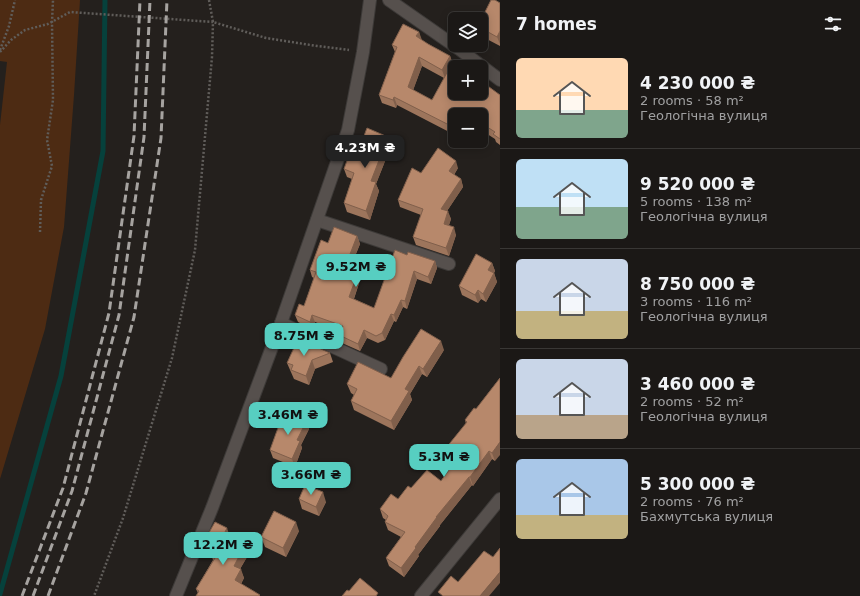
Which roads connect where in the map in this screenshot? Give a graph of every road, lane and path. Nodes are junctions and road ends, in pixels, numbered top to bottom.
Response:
1 (15, 0) edge
2 (53, 0) edge
3 (210, 0) edge
4 (370, 0) edge
5 (389, 0) edge
6 (52, 22) junction
7 (213, 22) junction
8 (0, 51) edge
9 (363, 52) junction
10 (500, 80) edge
11 (316, 220) junction
12 (40, 232) dead end
13 (449, 264) dead end
14 (280, 324) junction
15 (381, 369) dead end
16 (500, 498) edge
17 (94, 596) edge
18 (176, 596) edge
19 (421, 596) edge

1 - 8 path
2 - 6 path
3 - 7 path
4 - 9 street
5 - 10 street
6 - 7 path
6 - 8 path
6 - 12 path
7 - 9 path
7 - 17 path
9 - 11 street
11 - 13 street
11 - 14 street
14 - 15 street
14 - 18 street
16 - 19 street

